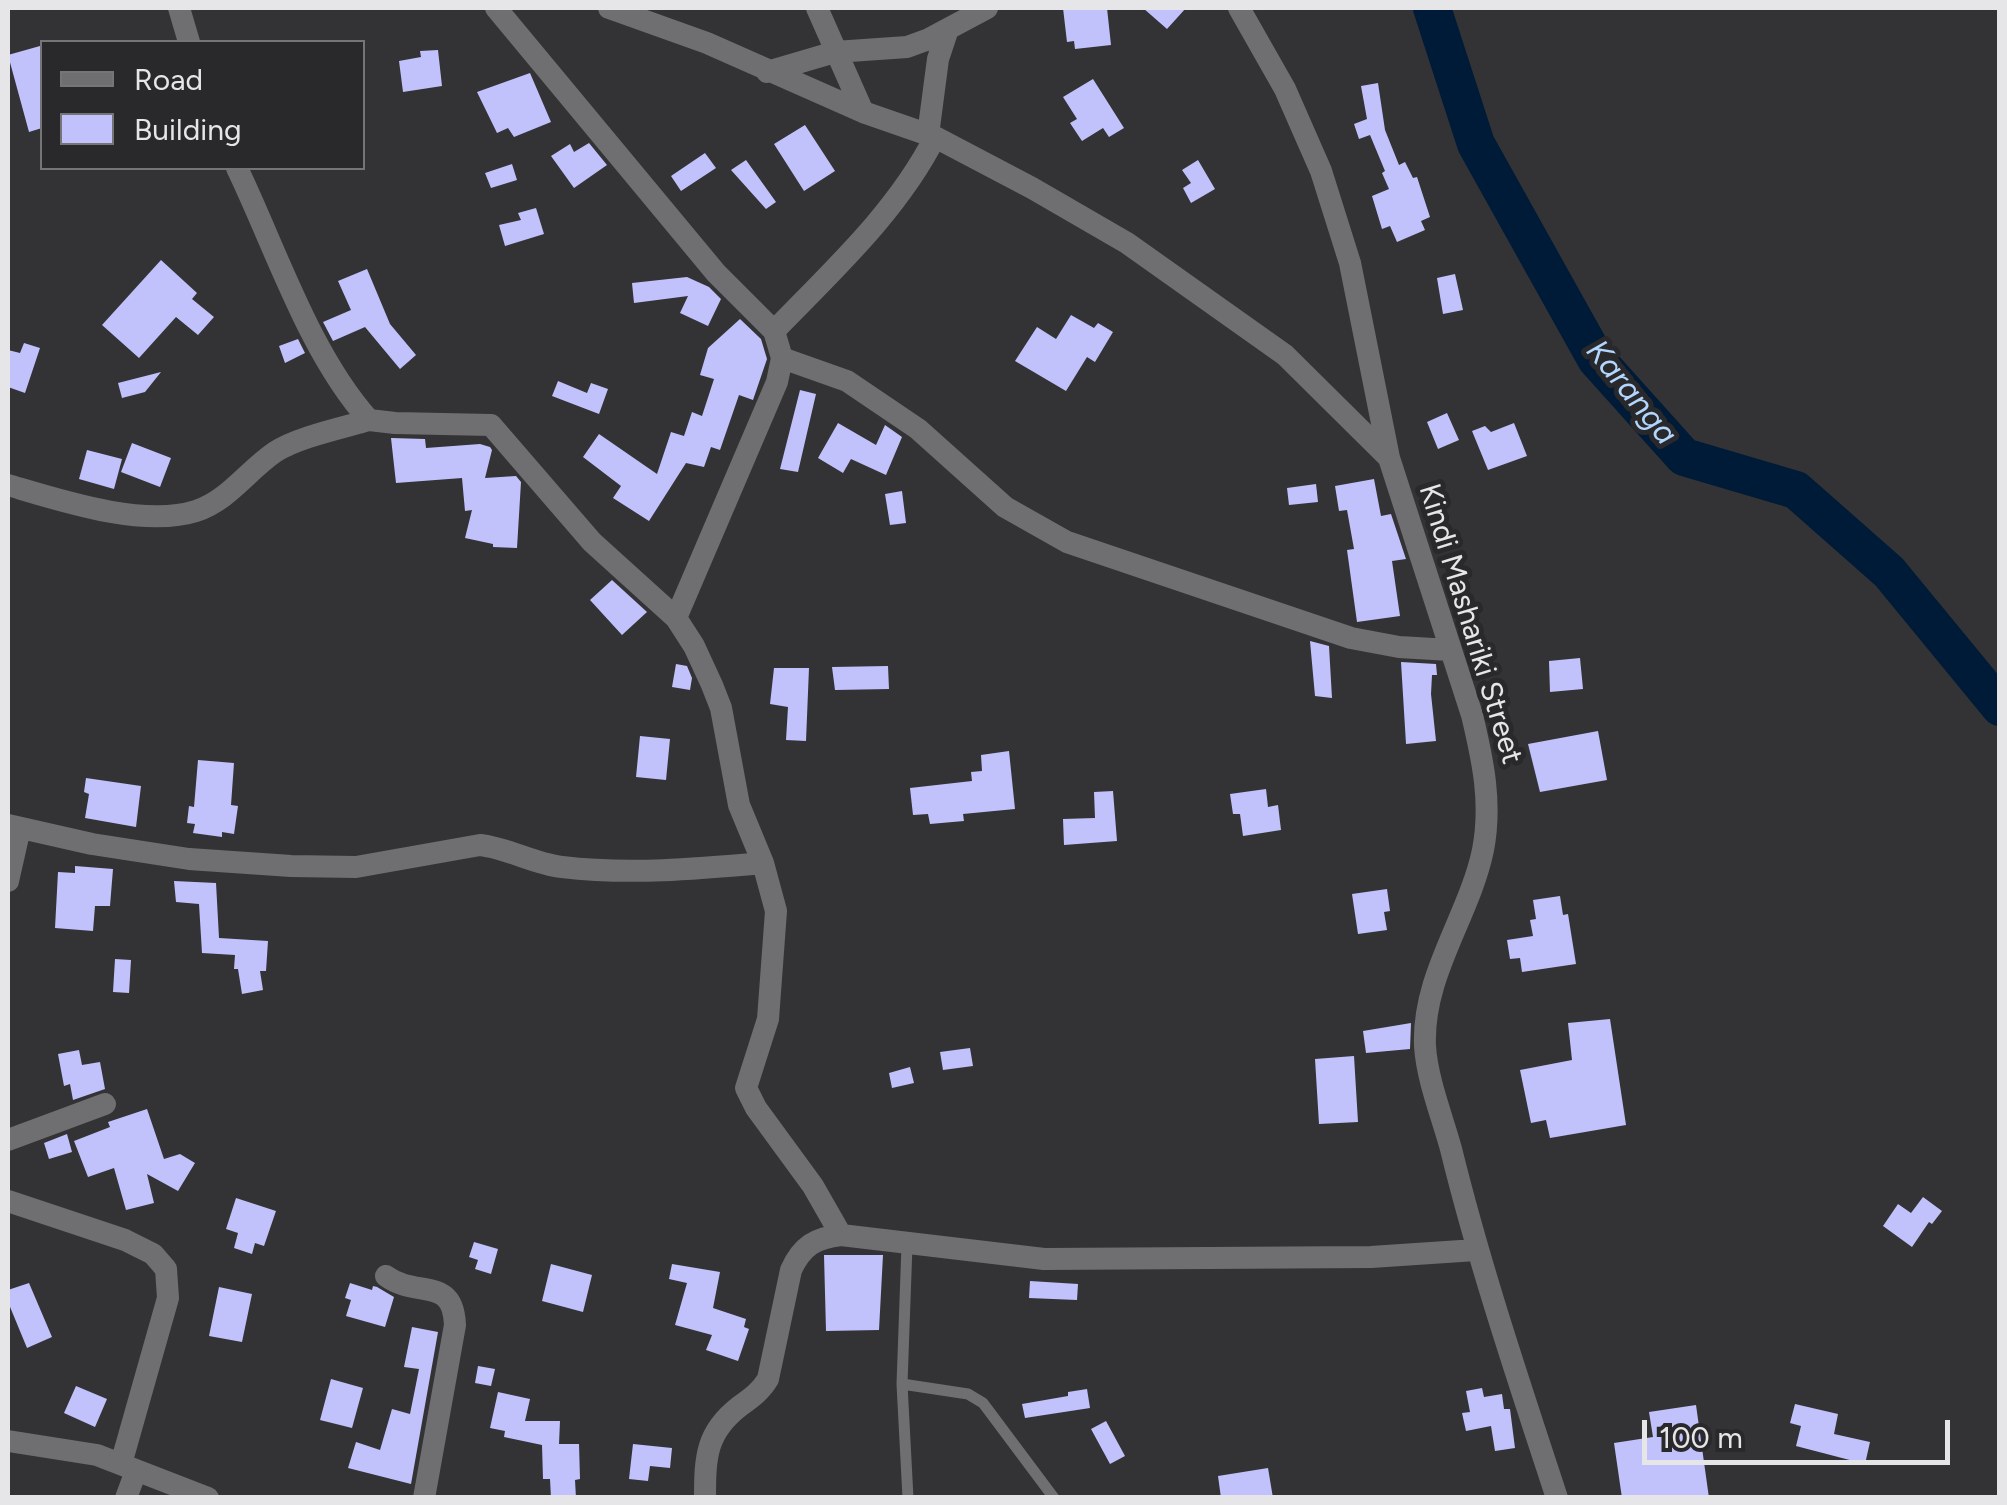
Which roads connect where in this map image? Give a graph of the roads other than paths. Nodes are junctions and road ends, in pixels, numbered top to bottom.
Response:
1 (179, 8) edge
2 (496, 8) edge
3 (609, 8) edge
4 (816, 8) edge
5 (988, 8) edge
6 (1239, 8) edge
7 (948, 29) junction
8 (188, 40) edge
9 (835, 52) junction
10 (767, 72) junction
11 (863, 112) junction
12 (932, 136) junction
13 (238, 170) edge
14 (774, 331) junction
15 (782, 358) junction
16 (369, 420) junction
17 (1389, 458) junction
18 (8, 485) edge
19 (676, 618) junction
20 (1450, 650) junction
21 (14, 826) edge
22 (763, 863) junction
23 (8, 881) edge
24 (105, 1104) dead end
25 (8, 1140) edge
26 (8, 1201) edge
27 (840, 1235) junction
28 (907, 1244) junction
29 (1476, 1250) junction
30 (386, 1276) dead end
31 (902, 1384) junction
32 (8, 1442) edge
33 (128, 1468) junction
34 (174, 1486) junction
35 (126, 1498) edge
36 (150, 1498) edge
37 (208, 1498) edge
38 (424, 1498) edge
39 (705, 1498) edge
40 (908, 1498) edge
41 (1054, 1498) edge
42 (1557, 1498) edge

1 - 8 street
2 - 14 street
3 - 10 street
4 - 9 street
5 - 7 street
6 - 17 street, Kindi Mashariki Street
7 - 9 street
7 - 12 street
9 - 10 street
9 - 11 street
10 - 11 street
11 - 12 street
12 - 14 street
12 - 17 street
13 - 16 street
14 - 15 street
15 - 19 street
15 - 20 street
16 - 18 street
16 - 19 street
17 - 20 street, Kindi Mashariki Street
19 - 22 street
20 - 29 street, Kindi Mashariki Street
21 - 22 street
21 - 23 street
22 - 27 street
24 - 25 street
26 - 33 street
27 - 28 street
27 - 39 street
28 - 29 street
28 - 31 lane
29 - 42 street, Kindi Mashariki Street
30 - 38 street
31 - 40 lane
31 - 41 lane
32 - 33 street
33 - 34 street
33 - 35 street
34 - 36 street
34 - 37 street

